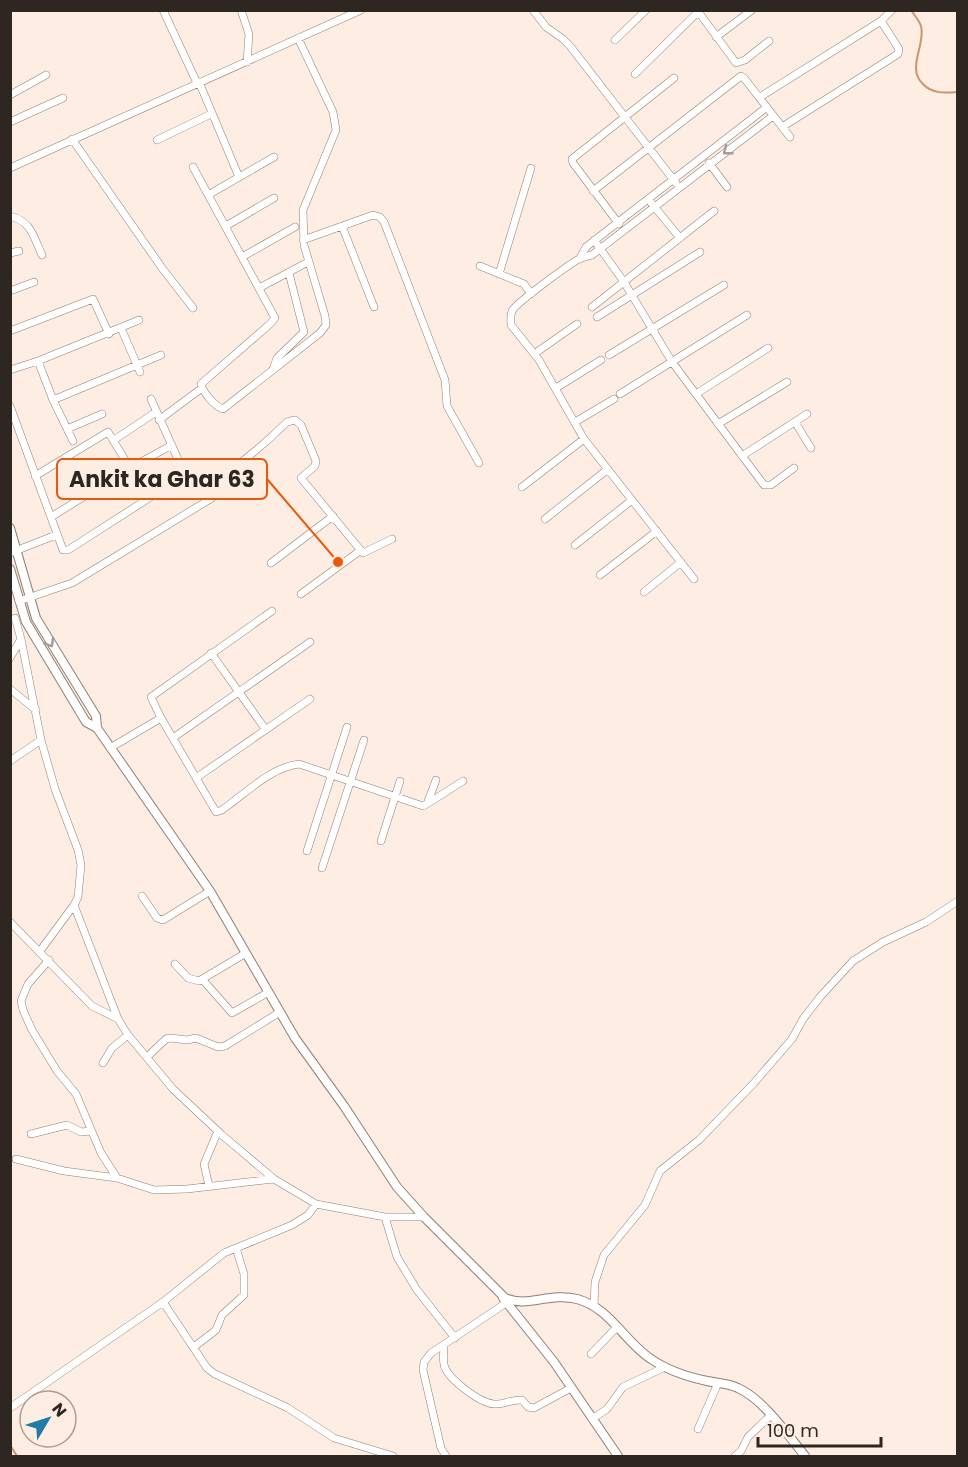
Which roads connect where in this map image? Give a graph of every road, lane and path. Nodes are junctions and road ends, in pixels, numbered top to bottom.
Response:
1 (163, 10) edge
2 (241, 10) edge
3 (361, 10) edge
4 (533, 10) edge
5 (646, 10) edge
6 (753, 10) edge
7 (892, 10) edge
8 (697, 11) edge
9 (881, 21) junction
10 (716, 37) junction
11 (298, 38) junction
12 (615, 40) dead end
13 (769, 41) dead end
14 (247, 62) junction
15 (635, 74) dead end
16 (46, 75) dead end
17 (674, 78) dead end
18 (198, 83) junction
19 (10, 95) edge
20 (760, 97) junction
21 (63, 98) dead end
22 (767, 107) junction
23 (211, 114) junction
24 (774, 116) junction
25 (624, 117) junction
26 (10, 122) edge
27 (782, 127) junction
28 (790, 137) dead end
29 (72, 139) junction
30 (157, 140) dead end
31 (648, 147) junction
32 (703, 156) junction
33 (274, 157) dead end
34 (710, 165) junction
35 (193, 167) dead end
36 (10, 168) edge
37 (531, 168) dead end
38 (239, 177) junction
39 (673, 180) junction
40 (727, 187) dead end
41 (680, 188) junction
42 (594, 191) junction
43 (208, 195) junction
44 (274, 198) dead end
45 (648, 199) junction
46 (655, 207) junction
47 (714, 211) dead end
48 (10, 216) edge
49 (618, 222) junction
50 (225, 226) junction
51 (342, 226) junction
52 (295, 227) dead end
53 (624, 231) junction
54 (680, 238) junction
55 (303, 240) junction
56 (594, 240) junction
57 (601, 249) junction
58 (20, 251) dead end
59 (700, 252) dead end
60 (10, 253) edge
61 (42, 255) dead end
62 (242, 256) junction
63 (580, 258) junction
64 (308, 262) junction
65 (480, 266) dead end
66 (289, 273) junction
67 (499, 274) junction
68 (34, 282) dead end
69 (624, 282) junction
70 (724, 285) dead end
71 (260, 288) junction
72 (10, 291) edge
73 (531, 294) junction
74 (630, 296) junction
75 (374, 307) dead end
76 (592, 307) dead end
77 (194, 308) dead end
78 (747, 315) dead end
79 (597, 317) dead end
80 (140, 320) dead end
81 (577, 324) dead end
82 (121, 328) junction
83 (651, 330) junction
84 (10, 331) edge
85 (109, 334) junction
86 (768, 348) dead end
87 (534, 354) junction
88 (161, 355) dead end
89 (609, 355) dead end
90 (601, 360) dead end
91 (38, 361) junction
92 (672, 362) junction
93 (138, 369) junction
94 (10, 370) edge
95 (272, 370) junction
96 (787, 382) dead end
97 (202, 388) junction
98 (556, 388) junction
99 (696, 394) junction
100 (151, 399) dead end
101 (54, 400) junction
102 (10, 406) edge
103 (102, 414) dead end
104 (807, 414) dead end
105 (158, 416) junction
106 (575, 422) junction
107 (795, 422) junction
108 (718, 424) junction
109 (67, 429) junction
110 (584, 439) junction
111 (114, 440) junction
112 (73, 441) dead end
113 (172, 445) junction
114 (811, 448) dead end
115 (742, 456) junction
116 (479, 463) dead end
117 (130, 468) junction
118 (794, 468) dead end
119 (608, 469) junction
120 (185, 475) junction
121 (35, 477) junction
122 (522, 487) dead end
123 (212, 498) dead end
124 (632, 500) junction
125 (333, 516) junction
126 (51, 517) junction
127 (545, 519) dead end
128 (657, 531) junction
129 (11, 533) edge
130 (56, 535) junction
131 (392, 538) dead end
132 (575, 545) dead end
133 (361, 550) junction
134 (14, 551) edge
135 (681, 562) junction
136 (271, 563) dead end
137 (10, 569) edge
138 (600, 575) dead end
139 (694, 579) dead end
140 (644, 592) dead end
141 (301, 594) dead end
142 (29, 598) junction
143 (20, 601) junction
144 (272, 611) dead end
145 (34, 612) junction
146 (24, 615) junction
147 (13, 618) edge
148 (21, 639) junction
149 (310, 642) dead end
150 (211, 653) junction
151 (10, 658) edge
152 (10, 689) edge
153 (239, 693) junction
154 (310, 699) dead end
155 (36, 710) junction
156 (161, 718) junction
157 (347, 727) dead end
158 (97, 728) junction
159 (266, 730) junction
160 (173, 738) junction
161 (41, 740) junction
162 (364, 740) dead end
163 (110, 748) junction
164 (10, 761) edge
165 (332, 775) junction
166 (196, 778) junction
167 (436, 780) dead end
168 (400, 781) dead end
169 (463, 781) dead end
170 (351, 782) junction
171 (396, 798) junction
172 (427, 804) junction
173 (381, 841) dead end
174 (307, 851) dead end
175 (322, 868) dead end
176 (210, 891) junction
177 (142, 896) dead end
178 (957, 902) edge
179 (74, 905) junction
180 (10, 922) edge
181 (40, 951) junction
182 (246, 953) junction
183 (49, 960) junction
184 (176, 964) dead end
185 (202, 979) junction
186 (267, 993) junction
187 (280, 1012) junction
188 (118, 1019) junction
189 (128, 1035) junction
190 (147, 1057) junction
191 (104, 1063) dead end
192 (91, 1131) junction
193 (218, 1131) junction
194 (32, 1134) dead end
195 (16, 1159) dead end
196 (117, 1178) junction
197 (274, 1179) junction
198 (209, 1186) junction
199 (316, 1204) junction
200 (385, 1217) junction
201 (424, 1217) junction
202 (236, 1248) junction
203 (497, 1291) junction
204 (163, 1302) junction
205 (506, 1303) junction
206 (594, 1306) junction
207 (617, 1327) junction
208 (454, 1338) junction
209 (444, 1345) junction
210 (194, 1347) junction
211 (591, 1354) dead end
212 (665, 1367) junction
213 (718, 1383) junction
214 (572, 1388) junction
215 (10, 1408) edge
216 (771, 1415) junction
217 (592, 1419) junction
218 (698, 1429) dead end
219 (393, 1456) edge
220 (446, 1456) edge
221 (618, 1456) edge
222 (735, 1456) edge
223 (805, 1456) edge

1 - 18 street
2 - 14 street
3 - 11 street
4 - 25 street
5 - 12 street
6 - 10 street
7 - 9 street
8 - 10 street
8 - 15 street
9 - 20 street
9 - 27 street
10 - 13 street
11 - 14 street
11 - 55 street
14 - 18 street
16 - 19 street
17 - 25 street
18 - 23 street
18 - 29 street
20 - 22 street
20 - 31 street
21 - 26 street
22 - 24 street
22 - 32 street
23 - 30 street
23 - 38 street
24 - 27 street
24 -> 34 street
25 - 31 street
25 - 42 street
27 - 28 street
29 - 36 street
29 - 77 street
31 - 39 street
31 - 42 street
32 - 34 street
32 - 39 street
33 - 38 street
34 - 40 street
34 - 41 street
35 - 43 street
37 - 67 street
38 - 43 street
39 - 41 street
39 - 45 street
41 - 46 street
42 - 49 street
43 - 50 street
44 - 50 street
45 - 46 street
45 - 49 street
46 - 53 street
46 - 54 street
47 - 54 street
48 - 61 street
49 - 53 street
49 - 56 street
50 - 62 street
51 - 55 street
51 - 75 street
51 - 116 street
52 - 62 street
53 - 57 street
54 - 69 street
55 - 64 street
56 - 57 street
56 - 63 street
57 - 63 street
57 - 69 street
58 - 60 street
59 - 74 street
62 - 71 street
63 - 73 street
64 - 66 street
64 - 95 street
65 - 67 street
66 - 71 street
66 - 95 street
67 - 73 street
68 - 72 street
69 - 74 street
69 - 76 street
70 - 83 street
71 - 97 street
73 - 87 street
74 - 79 street
74 - 83 street
78 - 92 street
80 - 82 street
81 - 87 street
82 - 85 street
82 - 93 street
83 - 89 street
83 - 92 street
84 - 85 street
85 - 91 street
86 - 99 street
87 - 98 street
88 - 93 street
90 - 98 street
91 - 94 street
91 - 101 street
92 - 99 street
92 - 106 street
93 - 101 street
95 - 97 street
96 - 108 street
97 - 105 street
98 - 106 street
99 - 108 street
100 - 105 street
101 - 109 street
102 - 121 street
103 - 109 street
104 - 107 street
105 - 111 street
105 - 113 street
106 - 110 street
107 - 114 street
107 - 115 street
108 - 115 street
109 - 112 street
110 - 119 street
110 - 122 street
111 - 117 street
111 - 121 street
113 - 117 street
113 - 120 street
115 - 118 street
117 - 126 street
119 - 124 street
119 - 127 street
120 - 125 street
120 - 130 street
121 - 126 street
123 - 142 street
124 - 128 street
124 - 132 street
125 - 133 street
125 - 136 street
126 - 130 street
128 - 135 street
128 - 138 street
129 - 134 street
130 - 134 street
131 - 133 street
133 - 141 street
134 - 142 street
135 - 139 street
135 - 140 street
137 - 143 street
142 - 143 street
142 - 145 street
143 - 146 street
144 - 150 street
145 - 146 street
145 -> 158 street
146 - 147 street
146 - 158 street
147 - 148 street
148 - 151 street
148 - 155 street
149 - 153 street
150 - 153 street
150 - 156 street
152 - 155 street
153 - 159 street
153 - 160 street
154 - 159 street
155 - 161 street
156 - 160 street
156 - 163 street
157 - 165 street
158 - 163 street
159 - 166 street
160 - 166 street
161 - 164 street
161 - 179 street
162 - 170 street
163 - 176 street
165 - 166 street
165 - 170 street
165 - 174 street
167 - 172 street
168 - 171 street
169 - 172 street
170 - 171 street
170 - 175 street
171 - 172 street
171 - 173 street
176 - 177 street
176 - 182 street
178 - 206 street
179 - 181 street
179 - 188 street
180 - 181 street
181 - 183 street
182 - 185 street
182 - 186 street
183 - 188 street
183 - 192 street
184 - 185 street
185 - 186 street
186 - 187 street
187 - 190 street
187 - 201 street
188 - 189 street
189 - 190 street
189 - 191 street
190 - 193 street
192 - 194 street
192 - 196 street
193 - 197 street
193 - 198 street
195 - 196 street
196 - 198 street
197 - 198 street
197 - 199 street
199 - 200 street
199 - 202 street
200 - 201 street
200 - 208 street
201 - 203 street
202 - 204 street
202 - 210 street
203 - 205 street
203 - 206 street
204 - 210 street
204 - 215 street
205 - 208 street
205 - 214 street
206 - 207 street
207 - 211 street
207 - 212 street
208 - 209 street
209 - 214 street
209 - 220 street
210 - 219 street
212 - 213 street
212 - 217 street
213 - 216 street
213 - 218 street
214 - 217 street
216 - 222 street
216 - 223 street
217 - 221 street

